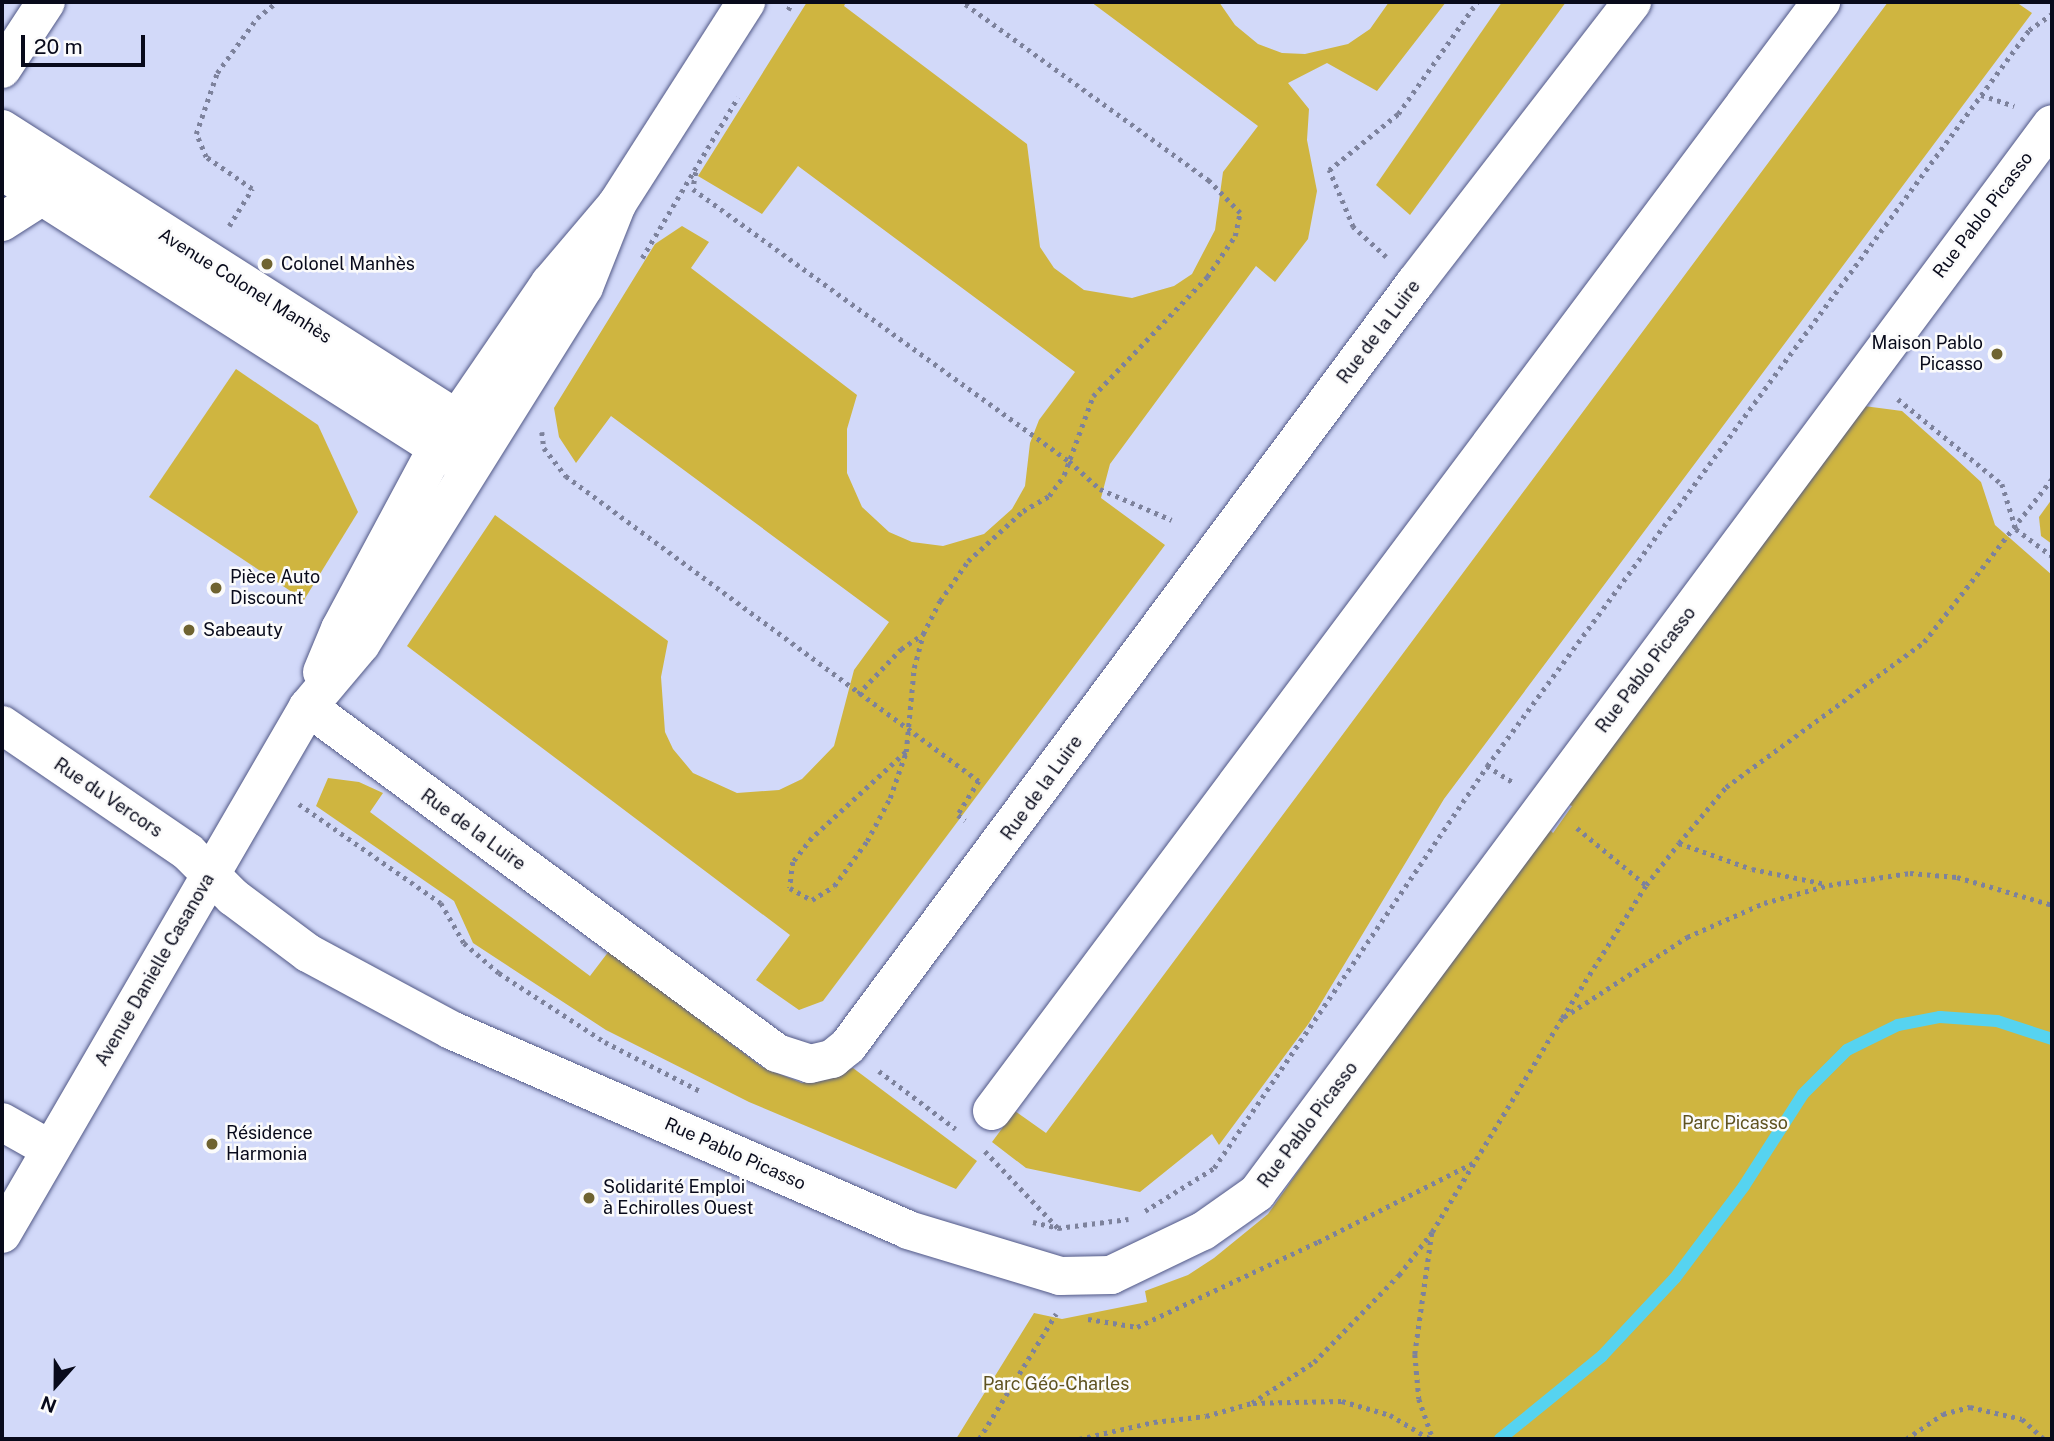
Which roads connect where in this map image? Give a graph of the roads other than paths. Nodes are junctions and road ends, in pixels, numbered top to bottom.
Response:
1 (47, 2) edge
2 (746, 2) edge
3 (1632, 2) edge
4 (1821, 2) edge
5 (2, 69) edge
6 (2052, 124) edge
7 (2, 129) edge
8 (2, 171) edge
9 (41, 197) junction
10 (617, 204) junction
11 (2, 222) edge
12 (447, 433) junction
13 (480, 455) junction
14 (308, 707) junction
15 (2, 725) edge
16 (210, 877) junction
17 (992, 1111) dead end
18 (2, 1122) edge
19 (50, 1149) junction
20 (2, 1234) edge

1 - 5 street
2 - 10 street, Avenue Danielle Casanova
3 - 14 street, Rue de la Luire
4 - 17 street
6 - 16 street, Rue Pablo Picasso
7 - 12 street, Avenue Colonel Manhès
8 - 9 street, Avenue Colonel Manhès
9 - 11 street
9 - 12 street, Avenue Colonel Manhès
10 - 12 street, Avenue Danielle Casanova
10 - 13 street, Avenue Danielle Casanova
12 - 13 street, Avenue Colonel Manhès
12 - 14 street, Avenue Danielle Casanova
13 - 14 street, Avenue Danielle Casanova
14 - 16 street, Avenue Danielle Casanova
15 - 16 street, Rue du Vercors
16 - 19 street, Avenue Danielle Casanova
18 - 19 street
19 - 20 street, Avenue Danielle Casanova

